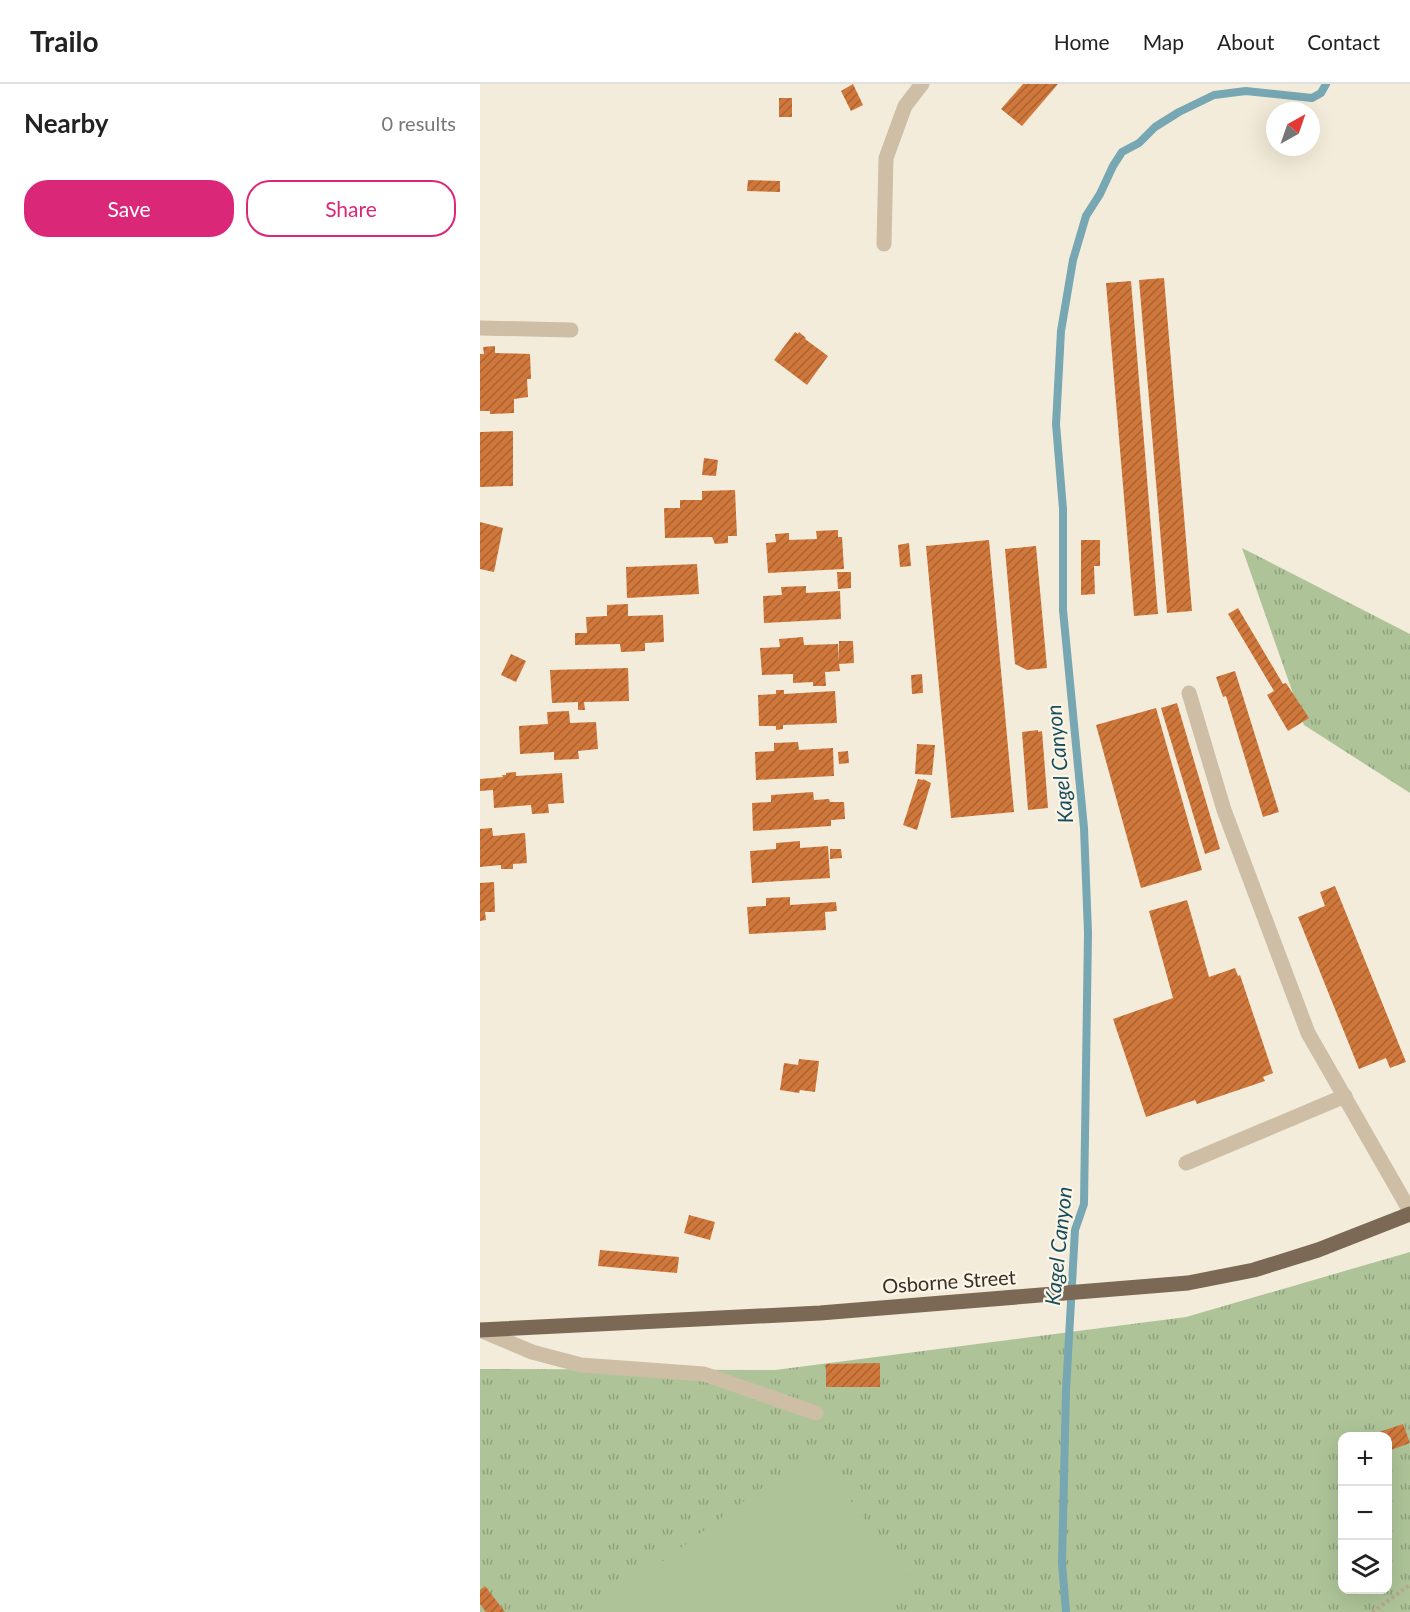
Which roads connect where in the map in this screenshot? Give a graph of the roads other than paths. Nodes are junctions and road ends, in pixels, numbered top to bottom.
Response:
1 (922, 84) edge
2 (884, 244) dead end
3 (480, 328) edge
4 (571, 330) dead end
5 (1189, 693) dead end
6 (1345, 1096) junction
7 (1186, 1164) dead end
8 (1410, 1213) edge
9 (480, 1330) edge
10 (816, 1413) dead end

1 - 2 street
3 - 4 street
5 - 6 street
6 - 7 street
6 - 8 street
8 - 9 main road, Osborne Street
9 - 10 street

